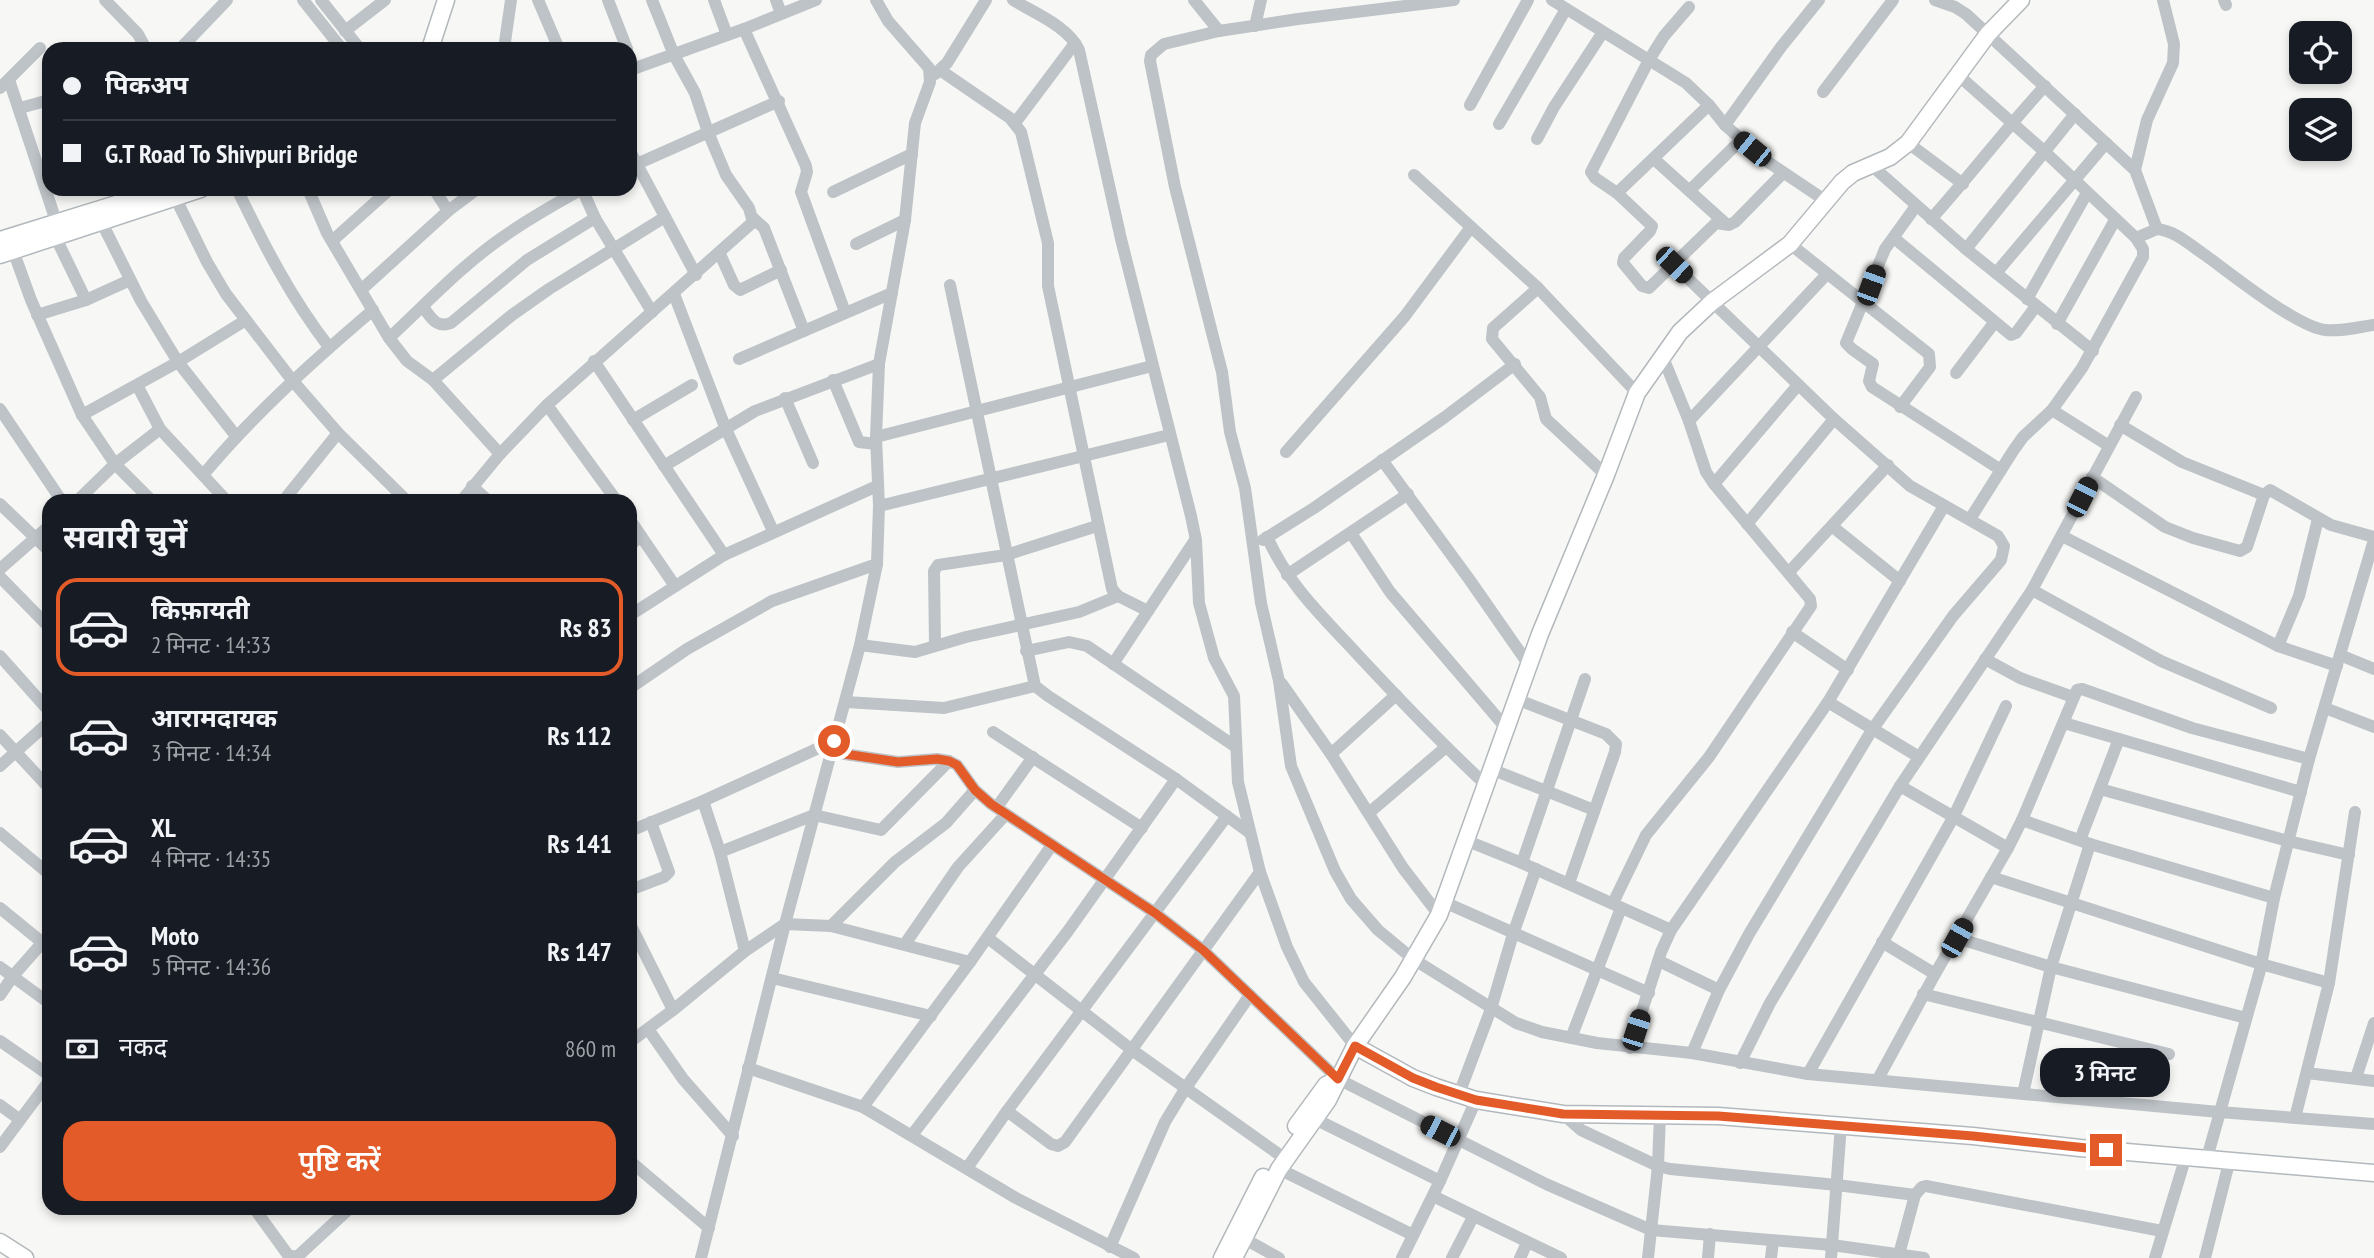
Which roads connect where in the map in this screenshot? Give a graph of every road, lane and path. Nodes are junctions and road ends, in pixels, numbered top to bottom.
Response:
1 (105, 0) edge
2 (227, 0) edge
3 (303, 0) edge
4 (321, 0) edge
5 (385, 0) edge
6 (446, 0) edge
7 (511, 0) edge
8 (538, 0) edge
9 (608, 0) edge
10 (652, 0) edge
11 (714, 0) edge
12 (776, 0) edge
13 (816, 0) edge
14 (876, 0) edge
15 (1013, 0) edge
16 (1194, 0) edge
17 (1261, 0) edge
18 (1337, 0) edge
19 (1454, 0) edge
20 (1528, 0) edge
21 (1552, 0) edge
22 (1819, 0) edge
23 (1893, 0) edge
24 (1935, 0) edge
25 (2021, 0) edge
26 (2162, 0) edge
27 (984, 1) edge
28 (1689, 7) dead end
29 (1566, 9) junction
30 (781, 13) junction
31 (1336, 15) junction
32 (1255, 26) junction
33 (744, 29) junction
34 (345, 31) junction
35 (1219, 31) junction
36 (1603, 32) junction
37 (1988, 34) junction
38 (727, 35) junction
39 (142, 42) edge
40 (187, 42) edge
41 (336, 42) edge
42 (354, 42) edge
43 (432, 42) edge
44 (505, 42) edge
45 (556, 42) edge
46 (624, 42) edge
47 (1075, 43) junction
48 (40, 48) dead end
49 (674, 55) junction
50 (1649, 60) junction
51 (637, 64) edge
52 (936, 73) junction
53 (1958, 75) junction
54 (5, 84) edge
55 (2045, 86) junction
56 (1823, 92) dead end
57 (779, 101) junction
58 (42, 102) edge
59 (1470, 105) dead end
60 (1709, 105) junction
61 (20, 108) junction
62 (2075, 114) junction
63 (1015, 122) junction
64 (2012, 122) junction
65 (1499, 124) dead end
66 (1726, 125) junction
67 (708, 132) junction
68 (1537, 139) dead end
69 (1741, 140) junction
70 (1908, 144) junction
71 (2106, 144) junction
72 (2044, 151) junction
73 (912, 154) junction
74 (1654, 159) junction
75 (637, 163) edge
76 (1871, 165) junction
77 (2135, 170) junction
78 (637, 172) edge
79 (1783, 173) junction
80 (1414, 175) dead end
81 (2074, 181) junction
82 (42, 182) edge
83 (1963, 184) junction
84 (1690, 190) junction
85 (833, 192) dead end
86 (1617, 193) junction
87 (2087, 193) junction
88 (46, 196) edge
89 (138, 196) edge
90 (181, 196) edge
91 (240, 196) edge
92 (312, 196) edge
93 (382, 196) edge
94 (438, 196) edge
95 (468, 196) edge
96 (569, 196) edge
97 (585, 196) edge
98 (175, 198) junction
99 (1826, 201) junction
100 (1916, 206) junction
101 (448, 211) junction
102 (665, 217) junction
103 (595, 218) junction
104 (753, 218) junction
105 (1931, 219) junction
106 (905, 220) junction
107 (2115, 220) junction
108 (101, 221) junction
109 (1725, 223) junction
110 (1471, 228) junction
111 (56, 229) junction
112 (2157, 229) junction
113 (1894, 238) junction
114 (2136, 238) junction
115 (332, 242) junction
116 (856, 244) dead end
117 (1790, 244) junction
118 (5, 246) edge
119 (615, 248) junction
120 (1966, 249) junction
121 (720, 254) junction
122 (1674, 265) junction
123 (781, 270) junction
124 (1996, 273) junction
125 (1828, 274) junction
126 (696, 275) junction
127 (130, 280) junction
128 (950, 285) dead end
129 (1538, 288) junction
130 (361, 290) junction
131 (892, 293) junction
132 (674, 295) junction
133 (86, 300) junction
134 (1712, 302) junction
135 (2032, 302) junction
136 (1864, 303) junction
137 (423, 307) junction
138 (373, 310) junction
139 (652, 312) junction
140 (845, 312) junction
141 (37, 315) junction
142 (246, 320) junction
143 (1994, 323) junction
144 (2057, 324) junction
145 (2374, 326) edge
146 (804, 331) junction
147 (389, 338) junction
148 (1758, 345) junction
149 (329, 347) junction
150 (2093, 351) junction
151 (1662, 355) junction
152 (738, 359) dead end
153 (594, 361) junction
154 (178, 362) junction
155 (879, 364) junction
156 (1515, 364) junction
157 (1152, 366) junction
158 (1956, 373) dead end
159 (292, 380) junction
160 (433, 380) junction
161 (833, 380) junction
162 (136, 385) junction
163 (1798, 385) junction
164 (692, 386) dead end
165 (1071, 387) junction
166 (1637, 393) junction
167 (2136, 397) dead end
168 (785, 398) junction
169 (547, 405) junction
170 (1900, 407) junction
171 (0, 410) edge
172 (2052, 410) junction
173 (975, 411) junction
174 (82, 415) junction
175 (1834, 419) junction
176 (633, 420) junction
177 (1689, 421) junction
178 (2120, 425) junction
179 (725, 427) junction
180 (160, 429) junction
181 (338, 433) junction
182 (1169, 435) junction
183 (236, 436) junction
184 (876, 441) junction
185 (2109, 446) junction
186 (1286, 452) dead end
187 (500, 454) junction
188 (1083, 457) junction
189 (1382, 460) junction
190 (813, 463) dead end
191 (115, 464) junction
192 (1888, 465) junction
193 (664, 466) junction
194 (2001, 470) junction
195 (203, 475) junction
196 (1606, 475) junction
197 (991, 477) junction
198 (2092, 477) junction
199 (1714, 484) junction
200 (472, 486) junction
201 (877, 486) junction
202 (57, 494) edge
203 (84, 494) edge
204 (145, 494) edge
205 (220, 494) edge
206 (295, 494) edge
207 (400, 494) edge
208 (466, 494) edge
209 (481, 494) edge
210 (612, 494) edge
211 (1408, 494) junction
212 (2264, 495) junction
213 (0, 504) edge
214 (879, 506) junction
215 (1944, 506) junction
216 (1970, 519) junction
217 (2318, 519) junction
218 (1747, 524) junction
219 (1097, 526) junction
220 (1833, 527) junction
221 (637, 530) edge
222 (773, 531) junction
223 (42, 532) edge
224 (1351, 533) junction
225 (641, 536) junction
226 (2062, 536) junction
227 (1267, 537) junction
228 (36, 538) junction
229 (637, 539) edge
230 (2374, 539) edge
231 (1196, 540) junction
232 (42, 544) edge
233 (1253, 545) junction
234 (724, 555) junction
235 (1006, 555) junction
236 (877, 564) junction
237 (0, 569) edge
238 (1789, 572) junction
239 (1287, 575) junction
240 (0, 577) edge
241 (1900, 582) junction
242 (675, 586) junction
243 (2032, 590) junction
244 (1118, 596) junction
245 (637, 611) edge
246 (1148, 611) junction
247 (42, 620) edge
248 (1021, 624) junction
249 (1792, 632) junction
250 (860, 645) junction
251 (935, 645) junction
252 (2278, 646) junction
253 (1026, 651) junction
254 (0, 656) edge
255 (1985, 659) junction
256 (2339, 661) junction
257 (1114, 664) junction
258 (1529, 665) junction
259 (2374, 669) edge
260 (1848, 670) junction
261 (1585, 679) dead end
262 (1279, 681) junction
263 (637, 683) edge
264 (1035, 686) junction
265 (1396, 695) junction
266 (2073, 697) junction
267 (1516, 699) junction
268 (845, 702) junction
269 (1828, 702) junction
270 (42, 703) edge
271 (2006, 706) dead end
272 (2271, 708) dead end
273 (2325, 708) junction
274 (1571, 719) junction
275 (2064, 723) junction
276 (2374, 727) edge
277 (1506, 728) junction
278 (42, 729) edge
279 (1872, 730) junction
280 (993, 732) dead end
281 (0, 735) edge
282 (2119, 739) junction
283 (833, 746) junction
284 (1236, 747) junction
285 (1446, 747) junction
286 (17, 752) junction
287 (1331, 754) junction
288 (1032, 757) junction
289 (1919, 757) junction
290 (2309, 759) junction
291 (949, 761) junction
292 (0, 766) edge
293 (1488, 777) junction
294 (1176, 779) junction
295 (42, 780) edge
296 (1900, 786) junction
297 (2100, 789) junction
298 (975, 790) junction
299 (2301, 792) junction
300 (1546, 793) junction
301 (703, 801) junction
302 (1594, 810) junction
303 (1001, 811) junction
304 (1370, 812) junction
305 (2355, 812) dead end
306 (814, 816) junction
307 (1227, 816) junction
308 (1953, 818) junction
309 (2022, 820) junction
310 (651, 822) junction
311 (637, 828) edge
312 (1142, 828) junction
313 (0, 833) edge
314 (1250, 833) junction
315 (1465, 840) junction
316 (2288, 841) junction
317 (2085, 842) junction
318 (1052, 845) junction
319 (2008, 848) junction
320 (720, 852) junction
321 (2349, 855) junction
322 (1522, 863) junction
323 (42, 868) edge
324 (1536, 869) junction
325 (1260, 873) junction
326 (1991, 877) junction
327 (1104, 880) junction
328 (1569, 883) junction
329 (637, 887) edge
330 (2274, 898) junction
331 (2069, 904) junction
332 (1617, 906) junction
333 (0, 908) edge
334 (1442, 909) junction
335 (1155, 913) junction
336 (785, 924) junction
337 (831, 926) junction
338 (1671, 930) junction
339 (1513, 934) junction
340 (988, 937) junction
341 (637, 938) edge
342 (1957, 938) junction
343 (1882, 942) junction
344 (42, 943) edge
345 (905, 944) junction
346 (42, 948) edge
347 (1203, 950) junction
348 (745, 951) junction
349 (1413, 959) junction
350 (1659, 961) junction
351 (970, 962) junction
352 (2261, 964) junction
353 (0, 967) edge
354 (2051, 967) junction
355 (1596, 970) junction
356 (1935, 974) junction
357 (1034, 975) junction
358 (13, 976) junction
359 (772, 978) junction
360 (2329, 983) junction
361 (1719, 989) junction
362 (1648, 993) junction
363 (1923, 994) junction
364 (0, 995) edge
365 (1250, 995) junction
366 (42, 998) edge
367 (1491, 1009) junction
368 (673, 1010) junction
369 (1081, 1012) junction
370 (931, 1016) junction
371 (2246, 1018) junction
372 (2037, 1023) junction
373 (2374, 1023) edge
374 (648, 1029) junction
375 (637, 1037) edge
376 (1571, 1038) junction
377 (0, 1041) edge
378 (1355, 1046) junction
379 (1630, 1048) junction
380 (1132, 1050) junction
381 (1692, 1054) junction
382 (2169, 1054) dead end
383 (1740, 1063) junction
384 (748, 1068) junction
385 (42, 1073) edge
386 (2306, 1073) junction
387 (1808, 1074) junction
388 (2356, 1078) junction
389 (1338, 1079) junction
390 (1878, 1079) junction
391 (2374, 1081) edge
392 (42, 1088) edge
393 (1185, 1089) junction
394 (1459, 1094) junction
395 (2023, 1094) junction
396 (1476, 1100) junction
397 (0, 1105) edge
398 (863, 1107) junction
399 (1007, 1111) junction
400 (2219, 1112) junction
401 (1563, 1114) junction
402 (1660, 1114) junction
403 (2295, 1118) junction
404 (19, 1119) junction
405 (1314, 1119) junction
406 (2374, 1124) edge
407 (1841, 1125) junction
408 (912, 1135) junction
409 (733, 1136) junction
410 (1460, 1141) junction
411 (0, 1147) edge
412 (2208, 1154) junction
413 (2186, 1156) junction
414 (2230, 1159) junction
415 (1278, 1161) junction
416 (1658, 1166) junction
417 (637, 1167) edge
418 (967, 1168) junction
419 (2374, 1173) edge
420 (1440, 1181) junction
421 (1838, 1185) junction
422 (1915, 1195) junction
423 (1433, 1196) junction
424 (259, 1215) edge
425 (343, 1215) edge
426 (1473, 1217) junction
427 (709, 1228) junction
428 (1651, 1230) junction
429 (2162, 1231) junction
430 (1710, 1234) junction
431 (1413, 1235) junction
432 (1243, 1238) junction
433 (1773, 1241) junction
434 (0, 1242) edge
435 (1527, 1242) junction
436 (1110, 1247) junction
437 (1831, 1252) edge
438 (1272, 1256) edge
439 (1898, 1256) edge
440 (25, 1258) edge
441 (701, 1258) edge
442 (1134, 1258) edge
443 (1222, 1258) edge
444 (1234, 1258) edge
445 (1402, 1258) edge
446 (1452, 1258) edge
447 (1520, 1258) edge
448 (1561, 1258) edge
449 (1648, 1258) edge
450 (1708, 1258) edge
451 (1771, 1258) edge
452 (1924, 1258) edge
453 (2155, 1258) edge
454 (2204, 1258) edge

1 - 39 street
2 - 40 street
3 - 41 street
4 - 34 street
5 - 34 street
6 - 43 street
7 - 44 street
8 - 45 street
9 - 46 street
10 - 49 street
11 - 38 street
12 - 30 street
13 - 30 street
14 - 52 street
15 - 47 street
16 - 35 street
17 - 32 street
18 - 31 street
19 - 31 street
20 - 59 street
21 - 29 street
22 - 66 street
23 - 56 street
24 - 37 street
25 - 37 street
26 - 77 street
27 - 52 street
28 - 50 street
29 - 36 street
29 - 65 street
30 - 33 street
31 - 32 street
32 - 35 street
33 - 38 street
33 - 57 street
34 - 42 street
35 - 233 street
36 - 50 street
36 - 68 street
37 - 53 street
37 - 55 street
38 - 49 street
47 - 63 street
47 - 157 street
48 - 54 street
49 - 51 street
49 - 67 street
50 - 60 street
50 - 86 street
52 - 63 street
52 - 73 street
53 - 64 street
53 - 70 street
54 - 61 street
55 - 62 street
55 - 64 street
57 - 67 street
57 - 140 street
58 - 61 street
60 - 66 street
60 - 74 street
61 - 82 street
62 - 71 street
62 - 72 street
63 - 165 street
64 - 72 street
64 - 83 street
66 - 69 street
67 - 75 street
67 - 104 street
69 - 79 street
69 - 84 street
70 - 76 street
70 - 83 street
71 - 77 street
71 - 81 street
72 - 81 street
72 - 120 street
73 - 85 street
73 - 106 street
74 - 84 street
74 - 86 street
76 - 99 street
76 - 100 street
77 - 112 street
78 - 102 street
79 - 99 street
79 - 109 street
80 - 110 street
81 - 87 street
81 - 124 street
83 - 105 street
84 - 109 street
86 - 122 street
87 - 107 street
87 - 135 street
88 - 111 street
89 - 111 street
90 - 98 street
91 - 149 street
92 - 115 street
93 - 115 street
94 - 101 street
95 - 101 street
96 - 137 street
97 - 103 street
98 - 108 street
98 - 142 street
99 - 117 street
100 - 105 street
100 - 113 street
101 - 130 street
102 - 119 street
102 - 126 street
103 - 119 street
103 - 137 street
104 - 121 street
104 - 123 street
105 - 120 street
106 - 116 street
106 - 131 street
107 - 114 street
107 - 144 street
108 - 111 street
108 - 127 street
109 - 122 street
110 - 129 street
110 - 186 street
111 - 118 street
111 - 133 street
112 - 114 street
112 - 145 street
113 - 136 street
113 - 143 street
114 - 150 street
115 - 130 street
117 - 125 street
117 - 134 street
118 - 141 street
119 - 139 street
119 - 160 street
120 - 124 street
121 - 123 street
121 - 126 street
122 - 134 street
123 - 146 street
124 - 135 street
125 - 136 street
125 - 148 street
126 - 132 street
127 - 133 street
127 - 154 street
128 - 173 street
129 - 156 street
129 - 166 street
130 - 138 street
131 - 140 street
131 - 155 street
132 - 139 street
132 - 179 street
133 - 141 street
134 - 148 street
134 - 151 street
135 - 143 street
135 - 144 street
136 - 170 street
136 - 170 street
137 - 147 street
138 - 147 street
138 - 149 street
139 - 153 street
140 - 146 street
141 - 174 street
142 - 154 street
142 - 159 street
143 - 158 street
144 - 150 street
146 - 152 street
147 - 160 street
148 - 163 street
148 - 177 street
149 - 159 street
150 - 172 street
151 - 166 street
151 - 177 street
153 - 169 street
153 - 176 street
154 - 162 street
154 - 183 street
155 - 161 street
155 - 184 street
156 - 189 street
156 - 196 street
157 - 165 street
157 - 182 street
159 - 181 street
159 - 183 street
160 - 187 street
161 - 168 street
161 - 184 street
162 - 174 street
162 - 180 street
163 - 175 street
163 - 199 street
164 - 176 street
165 - 173 street
165 - 188 street
166 - 196 street
167 - 178 street
168 - 179 street
168 - 190 street
169 - 187 street
169 - 210 street
170 - 194 street
171 - 202 street
172 - 185 street
172 - 194 street
173 - 184 street
173 - 197 street
174 - 191 street
175 - 192 street
175 - 218 street
176 - 193 street
177 - 199 street
178 - 185 street
178 - 212 street
179 - 193 street
179 - 222 street
180 - 191 street
180 - 195 street
181 - 206 street
181 - 207 street
182 - 188 street
182 - 231 street
183 - 195 street
184 - 201 street
185 - 198 street
187 - 200 street
188 - 197 street
188 - 219 street
189 - 211 street
189 - 227 street
191 - 203 street
191 - 204 street
192 - 215 street
192 - 220 street
193 - 234 street
194 - 216 street
195 - 205 street
196 - 258 street
197 - 214 street
197 - 235 street
198 - 212 street
198 - 226 street
199 - 218 street
200 - 208 street
200 - 209 street
201 - 214 street
201 - 222 street
211 - 224 street
211 - 258 street
212 - 217 street
213 - 228 street
214 - 236 street
215 - 216 street
215 - 241 street
216 - 279 street
217 - 230 street
217 - 252 street
218 - 238 street
219 - 235 street
219 - 244 street
220 - 238 street
220 - 241 street
221 - 225 street
222 - 234 street
223 - 228 street
224 - 239 street
224 - 277 street
225 - 229 street
225 - 242 street
226 - 243 street
226 - 252 street
227 - 233 street
227 - 239 street
228 - 232 street
228 - 237 street
230 - 256 street
231 - 246 street
231 - 284 street
233 - 262 street
234 - 242 street
235 - 248 street
235 - 251 street
236 - 250 street
236 - 263 street
238 - 249 street
239 - 265 street
240 - 247 street
241 - 260 street
242 - 245 street
243 - 255 street
243 - 272 street
244 - 246 street
244 - 248 street
246 - 257 street
248 - 251 street
248 - 253 street
249 - 260 street
249 - 332 street
250 - 251 street
250 - 268 street
252 - 256 street
253 - 257 street
253 - 264 street
254 - 270 street
255 - 266 street
255 - 289 street
256 - 259 street
256 - 273 street
257 - 284 street
258 - 267 street
260 - 269 street
261 - 274 street
262 - 287 street
262 - 349 street
264 - 268 street
264 - 294 street
265 - 285 street
265 - 287 street
266 - 275 street
266 - 290 street
267 - 274 street
267 - 277 street
268 - 283 street
269 - 279 street
269 - 338 street
271 - 308 street
273 - 276 street
273 - 290 street
274 - 300 street
274 - 302 street
275 - 282 street
275 - 309 street
277 - 293 street
278 - 286 street
279 - 289 street
279 - 361 street
280 - 288 street
281 - 286 street
282 - 297 street
282 - 299 street
283 - 291 street
283 - 301 street
283 - 306 street
284 - 314 street
285 - 293 street
285 - 304 street
286 - 292 street
286 - 295 street
287 - 304 street
288 - 303 street
288 - 312 street
289 - 296 street
290 - 299 street
291 - 298 street
291 - 306 street
293 - 300 street
293 - 315 street
294 - 307 street
294 - 312 street
296 - 308 street
296 - 383 street
297 - 316 street
297 - 317 street
298 - 303 street
298 - 337 street
299 - 316 street
300 - 302 street
300 - 322 street
301 - 310 street
301 - 320 street
302 - 328 street
303 - 318 street
303 - 345 street
304 - 334 street
305 - 321 street
306 - 320 street
306 - 336 street
307 - 314 street
307 - 335 street
308 - 319 street
308 - 343 street
309 - 317 street
309 - 319 street
310 - 311 street
310 - 329 street
312 - 327 street
313 - 323 street
314 - 325 street
315 - 322 street
315 - 334 street
316 - 321 street
316 - 330 street
317 - 330 street
317 - 331 street
318 - 327 street
318 - 340 street
319 - 326 street
320 - 348 street
321 - 360 street
322 - 324 street
324 - 328 street
324 - 339 street
325 - 347 street
325 - 378 street
326 - 331 street
326 - 342 street
327 - 335 street
327 - 357 street
328 - 332 street
330 - 352 street
331 - 352 street
331 - 354 street
332 - 338 street
332 - 355 street
333 - 344 street
334 - 339 street
334 - 349 street
335 - 347 street
335 - 369 street
336 - 337 street
336 - 348 street
336 - 359 street
337 - 345 street
338 - 350 street
339 - 355 street
339 - 367 street
340 - 351 street
340 - 357 street
341 - 368 street
342 - 354 street
342 - 356 street
343 - 356 street
343 - 387 street
345 - 351 street
346 - 358 street
347 - 365 street
347 - 380 street
348 - 368 street
349 - 367 street
349 - 378 street
350 - 361 street
350 - 362 street
351 - 370 street
352 - 360 street
352 - 371 street
353 - 358 street
354 - 371 street
354 - 372 street
355 - 362 street
355 - 376 street
356 - 363 street
357 - 369 street
357 - 408 street
358 - 364 street
358 - 366 street
359 - 370 street
359 - 384 street
360 - 386 street
361 - 381 street
362 - 379 street
363 - 372 street
363 - 390 street
365 - 389 street
365 - 393 street
367 - 376 street
367 - 394 street
368 - 374 street
369 - 380 street
369 - 399 street
370 - 398 street
371 - 400 street
372 - 382 street
372 - 395 street
373 - 388 street
374 - 375 street
374 - 409 street
376 - 379 street
377 - 385 street
378 - 389 street
378 - 394 street
379 - 381 street
380 - 393 street
380 - 399 street
381 - 383 street
383 - 387 street
384 - 398 street
384 - 409 street
386 - 388 street
386 - 403 street
387 - 390 street
388 - 391 street
389 - 405 street
389 - 410 street
389 - 415 street
390 - 395 street
392 - 404 street
393 - 415 street
393 - 436 street
394 - 396 street
395 - 400 street
396 - 401 street
396 - 410 street
397 - 404 street
398 - 408 street
399 - 418 street
400 - 403 street
400 - 412 street
401 - 402 street
401 - 416 street
402 - 407 street
402 - 416 street
403 - 406 street
404 - 411 street
405 - 415 street
405 - 420 street
407 - 413 street
407 - 421 street
408 - 418 street
409 - 427 street
410 - 420 street
410 - 428 street
412 - 413 street
412 - 414 street
413 - 429 street
414 - 419 street
414 - 454 street
415 - 431 street
415 - 432 street
415 - 443 street
416 - 421 street
416 - 428 street
417 - 427 street
418 - 436 street
420 - 423 street
421 - 422 street
421 - 437 street
422 - 429 street
422 - 439 street
423 - 426 street
423 - 431 street
424 - 425 street
426 - 435 street
426 - 446 street
427 - 441 street
428 - 430 street
428 - 449 street
429 - 453 street
430 - 433 street
430 - 450 street
431 - 445 street
432 - 438 street
432 - 444 street
433 - 437 street
433 - 451 street
434 - 440 street
435 - 447 street
435 - 448 street
436 - 442 street
437 - 439 street
439 - 452 street

